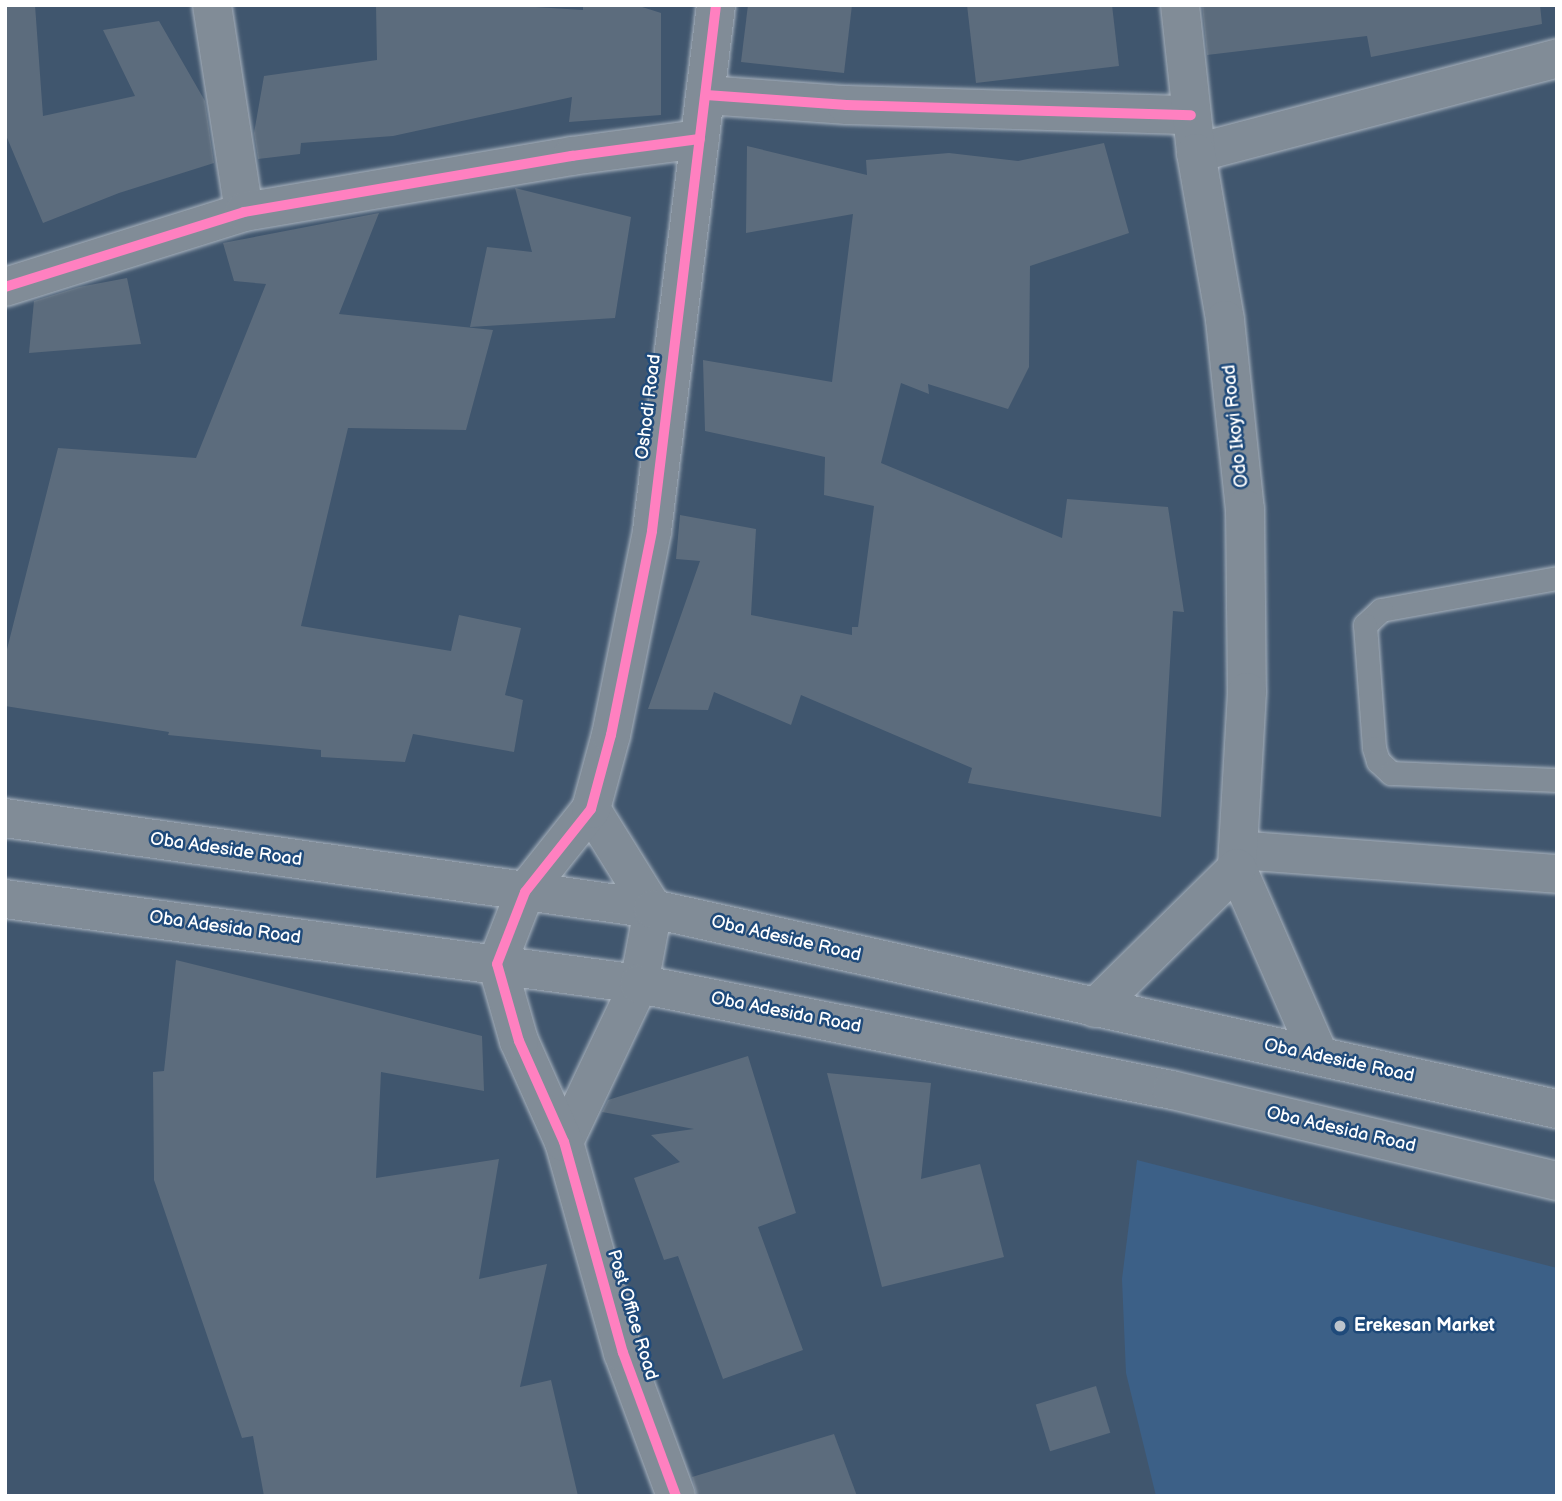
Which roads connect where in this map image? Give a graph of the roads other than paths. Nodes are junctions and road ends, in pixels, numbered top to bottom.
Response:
1 (212, 5) edge
2 (716, 5) edge
3 (1180, 5) edge
4 (1557, 58) edge
5 (706, 95) junction
6 (1191, 115) junction
7 (700, 139) junction
8 (1196, 153) junction
9 (244, 212) junction
10 (5, 287) edge
11 (1557, 578) edge
12 (1557, 780) edge
13 (591, 809) junction
14 (5, 818) edge
15 (1238, 859) junction
16 (1557, 874) edge
17 (525, 892) junction
18 (5, 899) edge
19 (653, 909) junction
20 (497, 964) junction
21 (639, 984) junction
22 (1095, 1008) junction
23 (1319, 1056) junction
24 (1557, 1109) edge
25 (564, 1142) junction
26 (1557, 1181) edge
27 (676, 1496) edge

1 - 9 main road
2 - 5 main road, Oshodi Road
3 - 6 main road, Odo Ikoyi Road
4 - 8 main road
5 - 6 main road
5 - 7 main road, Oshodi Road
6 - 8 main road, Odo Ikoyi Road
7 - 9 main road
7 - 13 main road, Oshodi Road
8 - 15 main road, Odo Ikoyi Road
9 - 10 main road
11 - 12 lane
13 - 17 main road
13 - 19 main road
14 - 17 main road, Oba Adeside Road
15 - 16 main road
15 - 22 main road
15 - 23 main road
17 - 19 main road, Oba Adeside Road
17 - 20 main road
18 - 20 main road, Oba Adesida Road
19 - 21 main road
19 - 22 main road, Oba Adeside Road
20 - 21 main road, Oba Adesida Road
20 - 25 main road, Post Office Road
21 - 25 main road
21 - 26 main road, Oba Adesida Road
22 - 23 main road, Oba Adeside Road
23 - 24 main road, Oba Adeside Road
25 - 27 main road, Post Office Road

